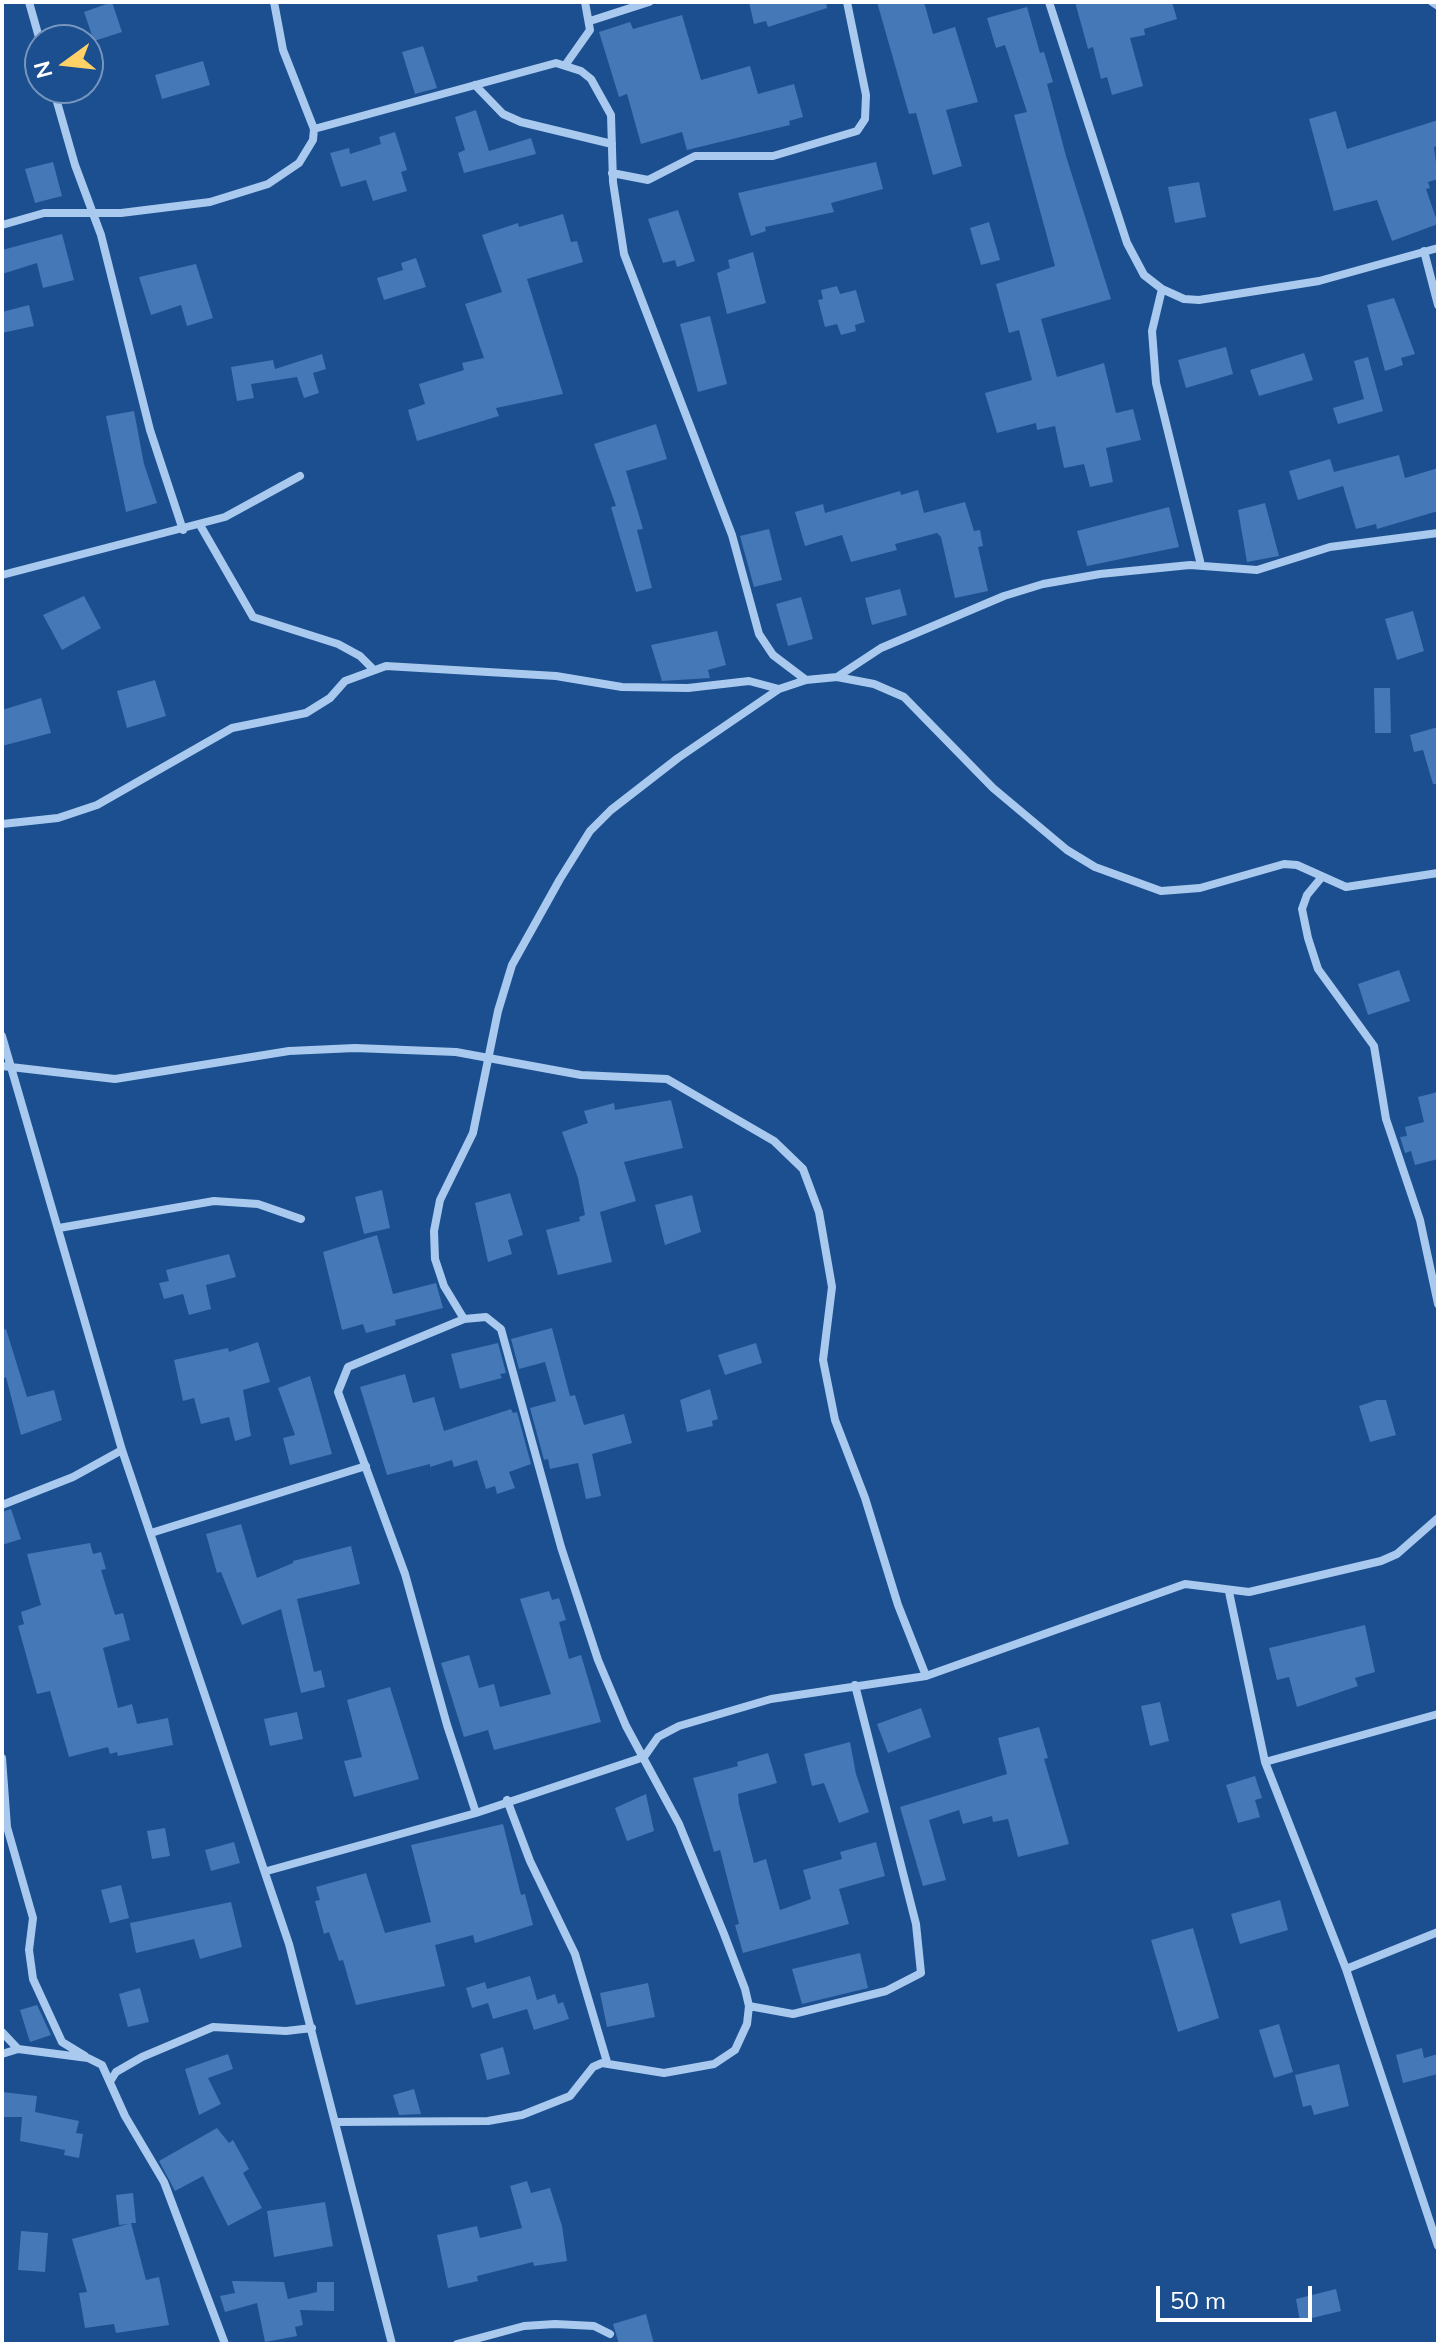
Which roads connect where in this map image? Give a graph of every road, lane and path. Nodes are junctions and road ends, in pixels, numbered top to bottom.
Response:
1 (29, 2) edge
2 (274, 2) edge
3 (585, 2) edge
4 (649, 2) edge
5 (847, 2) edge
6 (1049, 2) edge
7 (1432, 2) edge
8 (1438, 6) edge
9 (590, 21) junction
10 (35, 24) edge
11 (566, 64) junction
12 (475, 85) junction
13 (58, 104) edge
14 (314, 129) junction
15 (612, 144) junction
16 (612, 173) junction
17 (94, 213) junction
18 (2, 225) edge
19 (1438, 248) edge
20 (1424, 251) junction
21 (1162, 289) junction
22 (1438, 305) edge
23 (300, 476) dead end
24 (200, 525) junction
25 (183, 530) junction
26 (1438, 533) edge
27 (1201, 565) junction
28 (2, 575) edge
29 (373, 669) junction
30 (837, 677) junction
31 (806, 680) junction
32 (779, 689) junction
33 (2, 824) edge
34 (1438, 873) edge
35 (1321, 878) junction
36 (2, 1036) edge
37 (487, 1059) junction
38 (7, 1068) edge
39 (301, 1219) dead end
40 (59, 1228) junction
41 (1438, 1304) edge
42 (464, 1319) junction
43 (122, 1450) junction
44 (366, 1466) junction
45 (2, 1505) edge
46 (1438, 1518) edge
47 (151, 1533) junction
48 (1229, 1592) junction
49 (926, 1676) junction
50 (855, 1685) junction
51 (1438, 1714) edge
52 (644, 1757) junction
53 (2, 1758) edge
54 (1265, 1762) junction
55 (507, 1800) junction
56 (476, 1813) junction
57 (4, 1827) edge
58 (267, 1871) junction
59 (1438, 1932) edge
60 (1346, 1969) junction
61 (749, 2006) junction
62 (312, 2028) junction
63 (2, 2032) edge
64 (18, 2049) junction
65 (2, 2054) edge
66 (88, 2058) junction
67 (607, 2062) junction
68 (111, 2080) junction
69 (336, 2122) junction
70 (1436, 2229) edge
71 (1438, 2246) edge
72 (610, 2334) dead end
73 (225, 2344) edge
74 (392, 2344) edge
75 (457, 2344) edge

1 - 10 street
2 - 14 street
3 - 9 street
4 - 9 street
5 - 16 street
6 - 21 street
7 - 8 street
9 - 11 street
11 - 12 street
11 - 15 street
12 - 14 street
12 - 15 street
13 - 17 street
14 - 17 street
15 - 16 street
16 - 31 street
17 - 18 street
17 - 25 street
19 - 20 street
20 - 21 street
20 - 22 street
21 - 27 street
23 - 24 street
24 - 25 street
24 - 29 street
25 - 28 street
26 - 27 street
27 - 30 street
29 - 32 street
29 - 33 street
30 - 31 street
30 - 35 street
31 - 32 street
32 - 37 street
34 - 35 street
35 - 41 street
36 - 38 street
37 - 38 street
37 - 42 street
37 - 49 street
38 - 40 street
39 - 40 street
40 - 43 street
42 - 44 street
42 - 52 street
43 - 45 street
43 - 47 street
44 - 47 street
44 - 56 street
46 - 48 street
47 - 58 street
48 - 49 street
48 - 54 street
49 - 50 street
50 - 52 street
50 - 61 street
51 - 54 street
52 - 55 street
52 - 61 street
53 - 57 street
54 - 60 street
55 - 56 street
55 - 67 street
56 - 58 street
57 - 66 street
58 - 62 street
59 - 60 street
60 - 70 street
61 - 67 street
62 - 68 street
62 - 69 street
63 - 64 street
64 - 65 street
64 - 66 street
66 - 68 street
67 - 69 street
68 - 73 street
69 - 74 street
70 - 71 street
72 - 75 street

